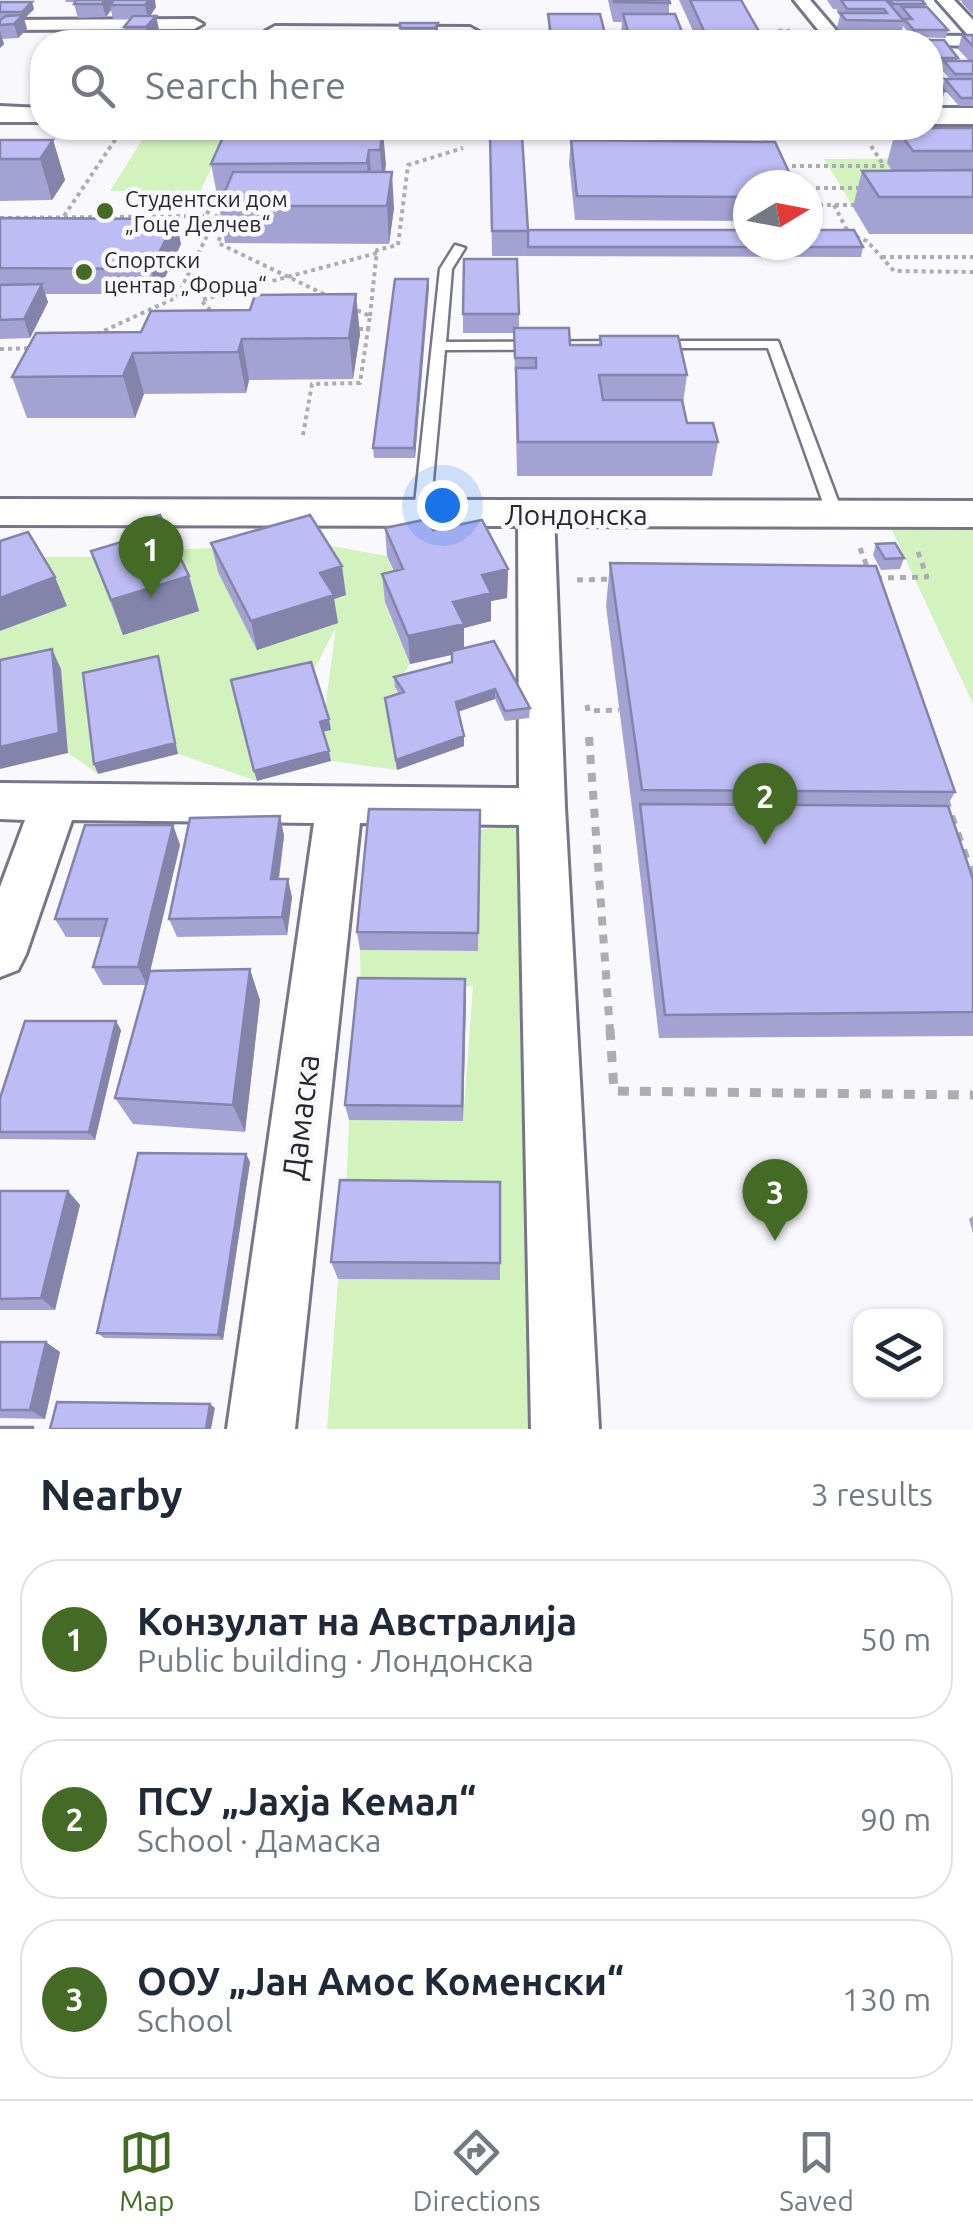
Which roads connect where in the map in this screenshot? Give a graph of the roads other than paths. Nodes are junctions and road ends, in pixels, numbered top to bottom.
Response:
1 (802, 0) edge
2 (945, 0) edge
3 (470, 12) dead end
4 (0, 24) edge
5 (191, 30) edge
6 (470, 30) edge
7 (824, 30) edge
8 (973, 30) edge
9 (943, 42) edge
10 (973, 42) edge
11 (0, 114) edge
12 (30, 114) edge
13 (943, 116) edge
14 (973, 116) edge
15 (459, 248) dead end
16 (439, 346) junction
17 (0, 512) edge
18 (422, 513) junction
19 (536, 514) junction
20 (841, 514) junction
21 (973, 514) edge
22 (0, 801) edge
23 (54, 802) junction
24 (339, 805) junction
25 (542, 808) junction
26 (0, 954) edge
27 (261, 1429) edge
28 (565, 1429) edge

1 - 7 street
2 - 8 street
3 - 6 street
4 - 5 street
9 - 10 street
11 - 12 street
13 - 14 street
15 - 16 lane
16 - 18 lane
16 - 20 lane
17 - 18 street, Лондонска
18 - 19 street, Лондонска
19 - 20 street, Лондонска
19 - 25 street
20 - 21 street, Лондонска
22 - 23 street
23 - 24 street
23 - 26 street
24 - 25 street
24 - 27 street, Дамаска
25 - 28 street

